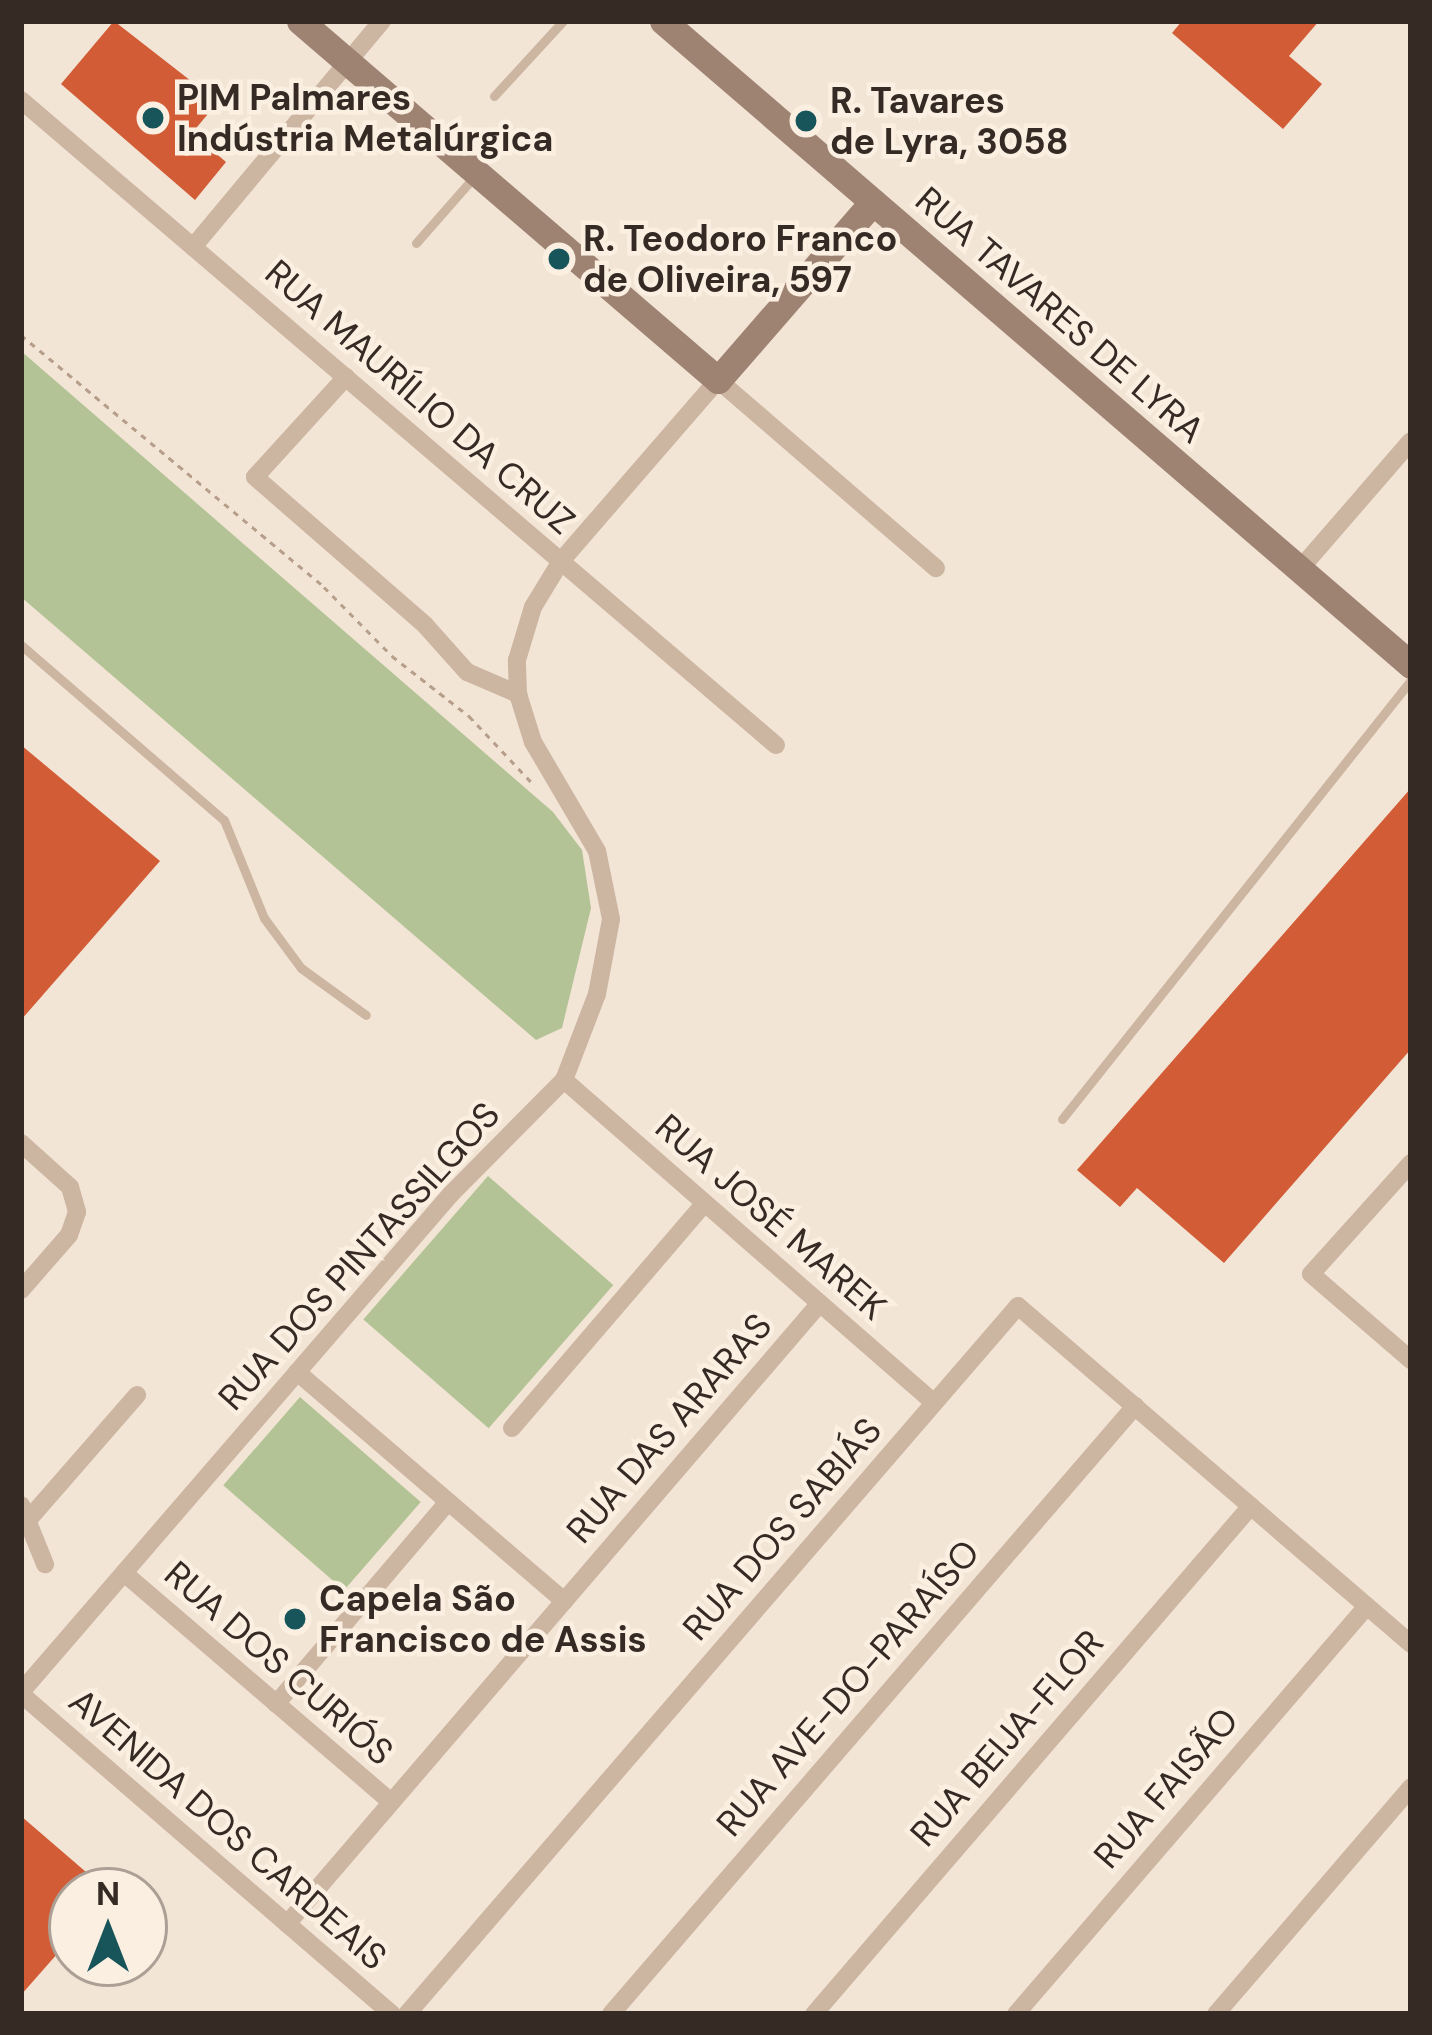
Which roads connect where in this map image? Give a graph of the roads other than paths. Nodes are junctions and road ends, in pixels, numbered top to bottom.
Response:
1 (300, 21) edge
2 (382, 21) edge
3 (563, 21) edge
4 (663, 21) edge
5 (349, 63) junction
6 (494, 96) dead end
7 (21, 100) edge
8 (478, 173) junction
9 (873, 202) junction
10 (416, 243) dead end
11 (193, 247) junction
12 (346, 377) junction
13 (718, 380) junction
14 (1411, 441) edge
15 (561, 561) junction
16 (937, 568) dead end
17 (1300, 569) junction
18 (21, 645) edge
19 (1411, 664) edge
20 (1411, 680) edge
21 (518, 694) junction
22 (776, 745) dead end
23 (366, 1015) dead end
24 (564, 1080) junction
25 (1062, 1119) dead end
26 (21, 1143) edge
27 (1411, 1163) edge
28 (705, 1203) junction
29 (21, 1290) edge
30 (820, 1303) junction
31 (1411, 1360) edge
32 (297, 1372) junction
33 (137, 1395) dead end
34 (934, 1403) junction
35 (1135, 1406) junction
36 (512, 1428) dead end
37 (448, 1502) junction
38 (1251, 1506) junction
39 (25, 1513) edge
40 (45, 1564) dead end
41 (124, 1573) junction
42 (564, 1601) junction
43 (1367, 1606) junction
44 (1411, 1644) edge
45 (21, 1693) edge
46 (276, 1704) junction
47 (1411, 1787) edge
48 (391, 1802) junction
49 (287, 1924) junction
50 (392, 2014) edge
51 (407, 2014) edge
52 (611, 2014) edge
53 (814, 2014) edge
54 (1016, 2014) edge
55 (1216, 2014) edge

1 - 5 main road
2 - 5 street
3 - 6 lane
4 - 9 main road, RUA TAVARES DE LYRA
5 - 8 main road
5 - 11 street
7 - 11 street, RUA MAURÍLIO DA CRUZ
8 - 10 lane
8 - 13 main road
9 - 13 main road
9 - 17 main road, RUA TAVARES DE LYRA
11 - 12 street, RUA MAURÍLIO DA CRUZ
12 - 15 street, RUA MAURÍLIO DA CRUZ
12 - 21 street
13 - 15 street
13 - 16 street
14 - 17 street
15 - 21 street
15 - 22 street, RUA MAURÍLIO DA CRUZ
17 - 19 main road, RUA TAVARES DE LYRA
18 - 23 lane
20 - 25 lane
21 - 24 street, RUA DOS PINTASSILGOS
24 - 28 street, RUA JOSÉ MAREK
24 - 32 street, RUA DOS PINTASSILGOS
26 - 29 street
27 - 31 street
28 - 30 street, RUA JOSÉ MAREK
28 - 36 street
30 - 34 street, RUA JOSÉ MAREK
30 - 42 street, RUA DAS ARARAS
32 - 37 street
32 - 41 street, RUA DOS PINTASSILGOS
33 - 39 street
34 - 35 street, RUA DOS SABIÁS
34 - 51 street, RUA DOS SABIÁS
35 - 38 street
35 - 52 street, RUA AVE-DO-PARAÍSO
37 - 42 street
37 - 46 street
38 - 43 street
38 - 53 street, RUA BEIJA-FLOR
39 - 40 street
41 - 45 street, RUA DOS PINTASSILGOS
41 - 46 street, RUA DOS CURIÓS
42 - 48 street, RUA DAS ARARAS
43 - 44 street
43 - 54 street, RUA FAISÃO
45 - 49 street, AVENIDA DOS CARDEAIS
46 - 48 street, RUA DOS CURIÓS
47 - 55 street
48 - 49 street, RUA DAS ARARAS
49 - 50 street, AVENIDA DOS CARDEAIS

